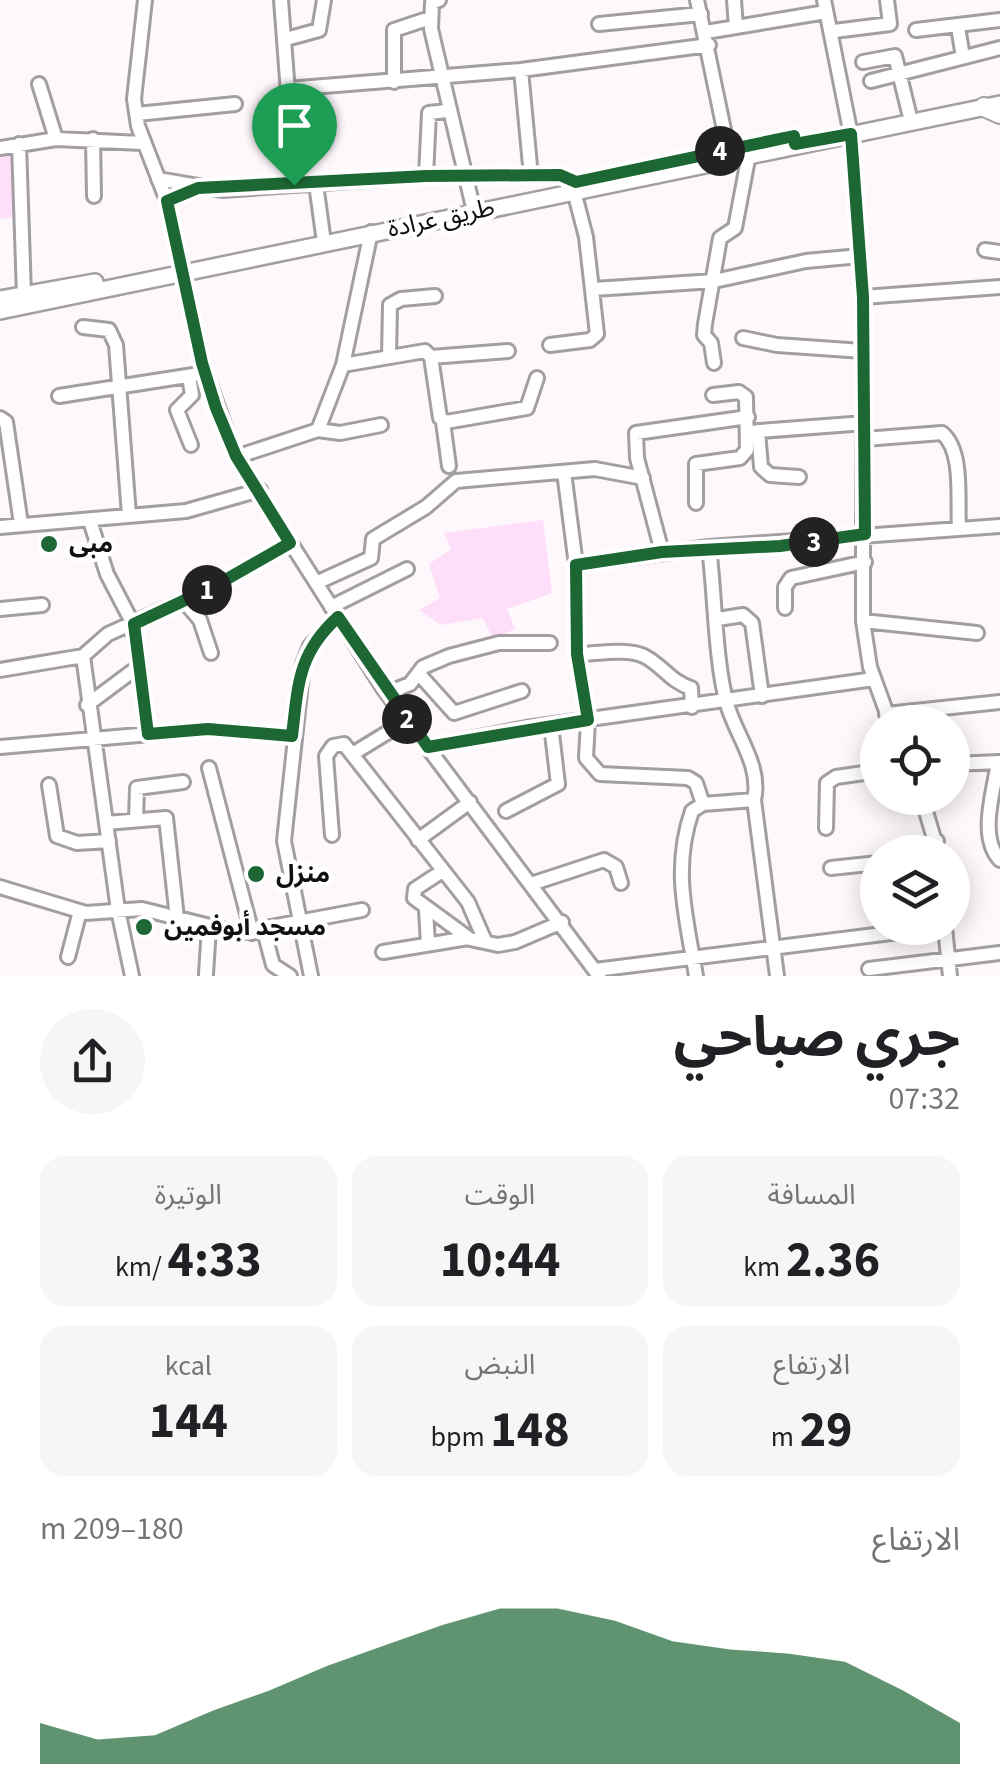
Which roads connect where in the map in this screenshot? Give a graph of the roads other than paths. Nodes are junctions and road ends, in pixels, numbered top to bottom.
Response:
1 (145, 0) edge
2 (280, 0) edge
3 (324, 0) edge
4 (439, 0) edge
5 (696, 0) edge
6 (734, 0) edge
7 (887, 0) edge
8 (825, 6) edge
9 (701, 14) junction
10 (430, 18) junction
11 (1000, 20) edge
12 (599, 24) dead end
13 (736, 27) junction
14 (958, 27) junction
15 (916, 30) dead end
16 (834, 31) junction
17 (708, 38) junction
18 (286, 39) junction
19 (1000, 48) edge
20 (962, 57) junction
21 (864, 62) dead end
22 (521, 70) junction
23 (900, 72) junction
24 (440, 77) junction
25 (394, 82) junction
26 (871, 82) dead end
27 (39, 84) dead end
28 (286, 88) junction
29 (1000, 94) edge
30 (235, 104) dead end
31 (990, 108) edge
32 (447, 111) junction
33 (909, 113) junction
34 (136, 114) junction
35 (1000, 128) edge
36 (850, 130) junction
37 (56, 139) junction
38 (92, 139) junction
39 (794, 140) junction
40 (142, 143) junction
41 (19, 144) junction
42 (0, 148) edge
43 (728, 149) junction
44 (749, 154) junction
45 (426, 176) junction
46 (462, 176) junction
47 (531, 176) junction
48 (158, 179) junction
49 (316, 184) junction
50 (294, 185) junction
51 (575, 186) junction
52 (198, 188) junction
53 (94, 196) dead end
54 (167, 201) junction
55 (472, 203) junction
56 (371, 232) junction
57 (323, 235) junction
58 (860, 256) junction
59 (181, 270) junction
60 (714, 281) junction
61 (1000, 287) edge
62 (594, 289) junction
63 (24, 295) junction
64 (435, 296) dead end
65 (863, 297) junction
66 (0, 300) edge
67 (0, 311) edge
68 (84, 327) dead end
69 (743, 338) dead end
70 (550, 345) dead end
71 (508, 351) dead end
72 (863, 351) junction
73 (389, 357) junction
74 (431, 357) junction
75 (714, 363) dead end
76 (343, 365) junction
77 (206, 373) junction
78 (190, 376) junction
79 (537, 378) dead end
80 (119, 390) junction
81 (713, 395) dead end
82 (59, 396) dead end
83 (0, 418) edge
84 (443, 422) junction
85 (865, 423) junction
86 (381, 425) dead end
87 (751, 427) junction
88 (318, 430) junction
89 (864, 440) junction
90 (191, 445) dead end
91 (236, 456) junction
92 (6, 458) edge
93 (449, 466) dead end
94 (564, 472) junction
95 (799, 477) dead end
96 (643, 478) junction
97 (260, 490) junction
98 (696, 503) dead end
99 (129, 515) junction
100 (90, 521) junction
101 (21, 524) junction
102 (1000, 526) edge
103 (0, 527) edge
104 (959, 528) junction
105 (865, 534) junction
106 (290, 543) junction
107 (709, 547) junction
108 (662, 552) junction
109 (865, 562) junction
110 (576, 565) junction
111 (407, 569) dead end
112 (316, 583) junction
113 (183, 600) junction
114 (42, 606) dead end
115 (786, 608) dead end
116 (0, 609) edge
117 (334, 612) junction
118 (718, 618) junction
119 (863, 621) junction
120 (134, 624) junction
121 (976, 633) dead end
122 (550, 644) dead end
123 (211, 653) dead end
124 (577, 654) junction
125 (82, 656) junction
126 (138, 667) junction
127 (0, 670) edge
128 (418, 674) junction
129 (874, 679) junction
130 (522, 691) dead end
131 (387, 693) junction
132 (762, 696) junction
133 (725, 698) junction
134 (1000, 702) edge
135 (88, 705) junction
136 (883, 705) edge
137 (970, 706) edge
138 (692, 707) junction
139 (408, 720) junction
140 (588, 720) junction
141 (551, 724) junction
142 (148, 734) junction
143 (292, 736) junction
144 (93, 739) junction
145 (0, 747) edge
146 (428, 747) junction
147 (354, 753) junction
148 (999, 762) edge
149 (970, 763) edge
150 (209, 768) dead end
151 (860, 773) edge
152 (182, 782) dead end
153 (49, 785) dead end
154 (754, 800) junction
155 (470, 802) junction
156 (703, 804) junction
157 (506, 811) dead end
158 (136, 819) junction
159 (106, 823) junction
160 (826, 828) dead end
161 (332, 835) dead end
162 (418, 840) junction
163 (109, 842) junction
164 (1000, 860) edge
165 (860, 865) edge
166 (831, 868) dead end
167 (441, 872) junction
168 (534, 883) junction
169 (621, 883) dead end
170 (0, 887) edge
171 (118, 910) junction
172 (362, 910) dead end
173 (426, 910) junction
174 (80, 911) junction
175 (177, 918) junction
176 (562, 922) junction
177 (298, 923) junction
178 (209, 927) junction
179 (258, 932) junction
180 (860, 936) edge
181 (477, 940) junction
182 (428, 944) junction
183 (774, 945) junction
184 (947, 945) edge
185 (383, 952) dead end
186 (1000, 953) edge
187 (68, 957) dead end
188 (693, 958) junction
189 (947, 959) junction
190 (868, 970) dead end
191 (918, 970) edge
192 (597, 973) edge
193 (204, 975) edge
194 (132, 976) edge
195 (290, 976) edge
196 (311, 976) edge
197 (696, 976) edge
198 (777, 976) edge
199 (950, 976) edge

1 - 34 street
2 - 18 street
3 - 18 street
4 - 10 street
5 - 9 street
6 - 13 street
7 - 16 street
8 - 13 street
8 - 16 street
9 - 12 street
9 - 17 street
10 - 24 street
10 - 25 street
11 - 14 street
13 - 17 street
14 - 15 street
14 - 20 street
16 - 36 street
17 - 22 street
17 - 43 street
18 - 28 street
19 - 20 street
20 - 23 street
21 - 23 street
22 - 24 street
22 - 47 street
23 - 26 street
23 - 33 street
24 - 25 street
24 - 32 street
25 - 28 street
27 - 37 street
28 - 50 street
29 - 33 main road, طريق عرادة
30 - 34 street
31 - 35 street
31 - 36 main road, طريق عرادة
32 - 45 street
32 - 46 street
33 - 36 main road, طريق عرادة
34 - 40 street
36 - 39 main road, طريق عرادة
36 - 58 street
37 - 38 street
37 - 41 street
38 - 40 street
38 - 53 street
39 - 43 main road, طريق عرادة
39 - 44 main road, طريق عرادة
40 - 48 street
41 - 42 street
41 - 63 street
43 - 51 main road, طريق عرادة
44 - 51 main road, طريق عرادة
44 - 60 street
45 - 46 street
45 - 49 street
46 - 47 street
46 - 55 street
47 - 51 street
48 - 52 street
48 - 54 street
49 - 50 street
49 - 57 street
50 - 52 street
51 - 55 main road, طريق عرادة
51 - 56 main road, طريق عرادة
51 - 62 street
52 - 54 street
54 - 59 street
55 - 57 main road, طريق عرادة
56 - 59 main road, طريق عرادة
56 - 76 street
57 - 59 main road, طريق عرادة
58 - 60 street
58 - 65 street
59 - 63 main road, طريق عرادة
59 - 67 main road, طريق عرادة
59 - 77 street
60 - 62 street
60 - 75 street
61 - 65 street
62 - 70 street
63 - 66 main road, طريق عرادة
64 - 73 street
65 - 72 street
68 - 80 street
69 - 72 street
71 - 74 street
72 - 85 street
73 - 74 street
73 - 76 street
74 - 84 street
76 - 88 street
77 - 78 street
77 - 91 street
78 - 80 street
78 - 90 street
79 - 84 street
80 - 82 street
80 - 99 street
81 - 87 street
83 - 92 street
84 - 93 street
85 - 87 street
85 - 89 street
86 - 88 street
87 - 95 street
87 - 96 street
87 - 98 street
88 - 91 street
89 - 104 street
89 - 105 street
91 - 97 street
92 - 101 street
94 - 96 street
94 - 110 street
94 - 112 street
96 - 108 street
97 - 99 street
97 - 106 street
99 - 100 street
100 - 101 street
100 - 120 street
101 - 103 street
102 - 104 street
104 - 105 street
105 - 107 street
105 - 109 street
106 - 112 street
106 - 113 street
107 - 108 street
107 - 118 street
108 - 110 street
109 - 115 street
109 - 119 street
110 - 124 street
111 - 117 street
112 - 117 street
113 - 120 street
113 - 123 street
114 - 116 street
117 - 131 street
117 - 143 street
118 - 132 street
118 - 133 street
119 - 121 street
119 - 129 street
120 - 125 street
120 - 126 street
122 - 128 street
124 - 138 street
124 - 140 street
125 - 127 street
125 - 135 street
126 - 135 street
126 - 142 street
128 - 130 street
128 - 131 street
129 - 132 street
129 - 136 street
131 - 139 street
132 - 133 street
133 - 138 street
133 - 154 street
134 - 137 street
135 - 144 street
138 - 140 street
139 - 146 street
139 - 147 street
140 - 141 street
140 - 156 street
141 - 146 street
141 - 157 street
142 - 143 street
142 - 144 street
143 - 177 street
144 - 145 street
144 - 159 street
146 - 155 street
147 - 161 street
147 - 162 street
148 - 149 street
148 - 164 street
150 - 179 street
151 - 160 street
152 - 158 street
153 - 163 street
154 - 156 street
154 - 183 street
155 - 162 street
155 - 168 street
156 - 188 street
158 - 159 street
158 - 175 street
159 - 163 street
162 - 167 street
163 - 171 street
165 - 166 street
167 - 173 street
167 - 181 street
168 - 169 street
168 - 176 street
170 - 174 street
171 - 174 street
171 - 175 street
171 - 194 street
172 - 177 street
173 - 181 street
173 - 182 street
174 - 187 street
175 - 178 street
176 - 181 street
176 - 192 street
177 - 179 street
177 - 196 street
178 - 179 street
178 - 193 street
179 - 195 street
180 - 183 street
181 - 182 street
182 - 185 street
183 - 188 street
183 - 198 street
184 - 189 street
186 - 189 street
188 - 192 street
188 - 197 street
189 - 191 street
189 - 199 street
190 - 191 street

